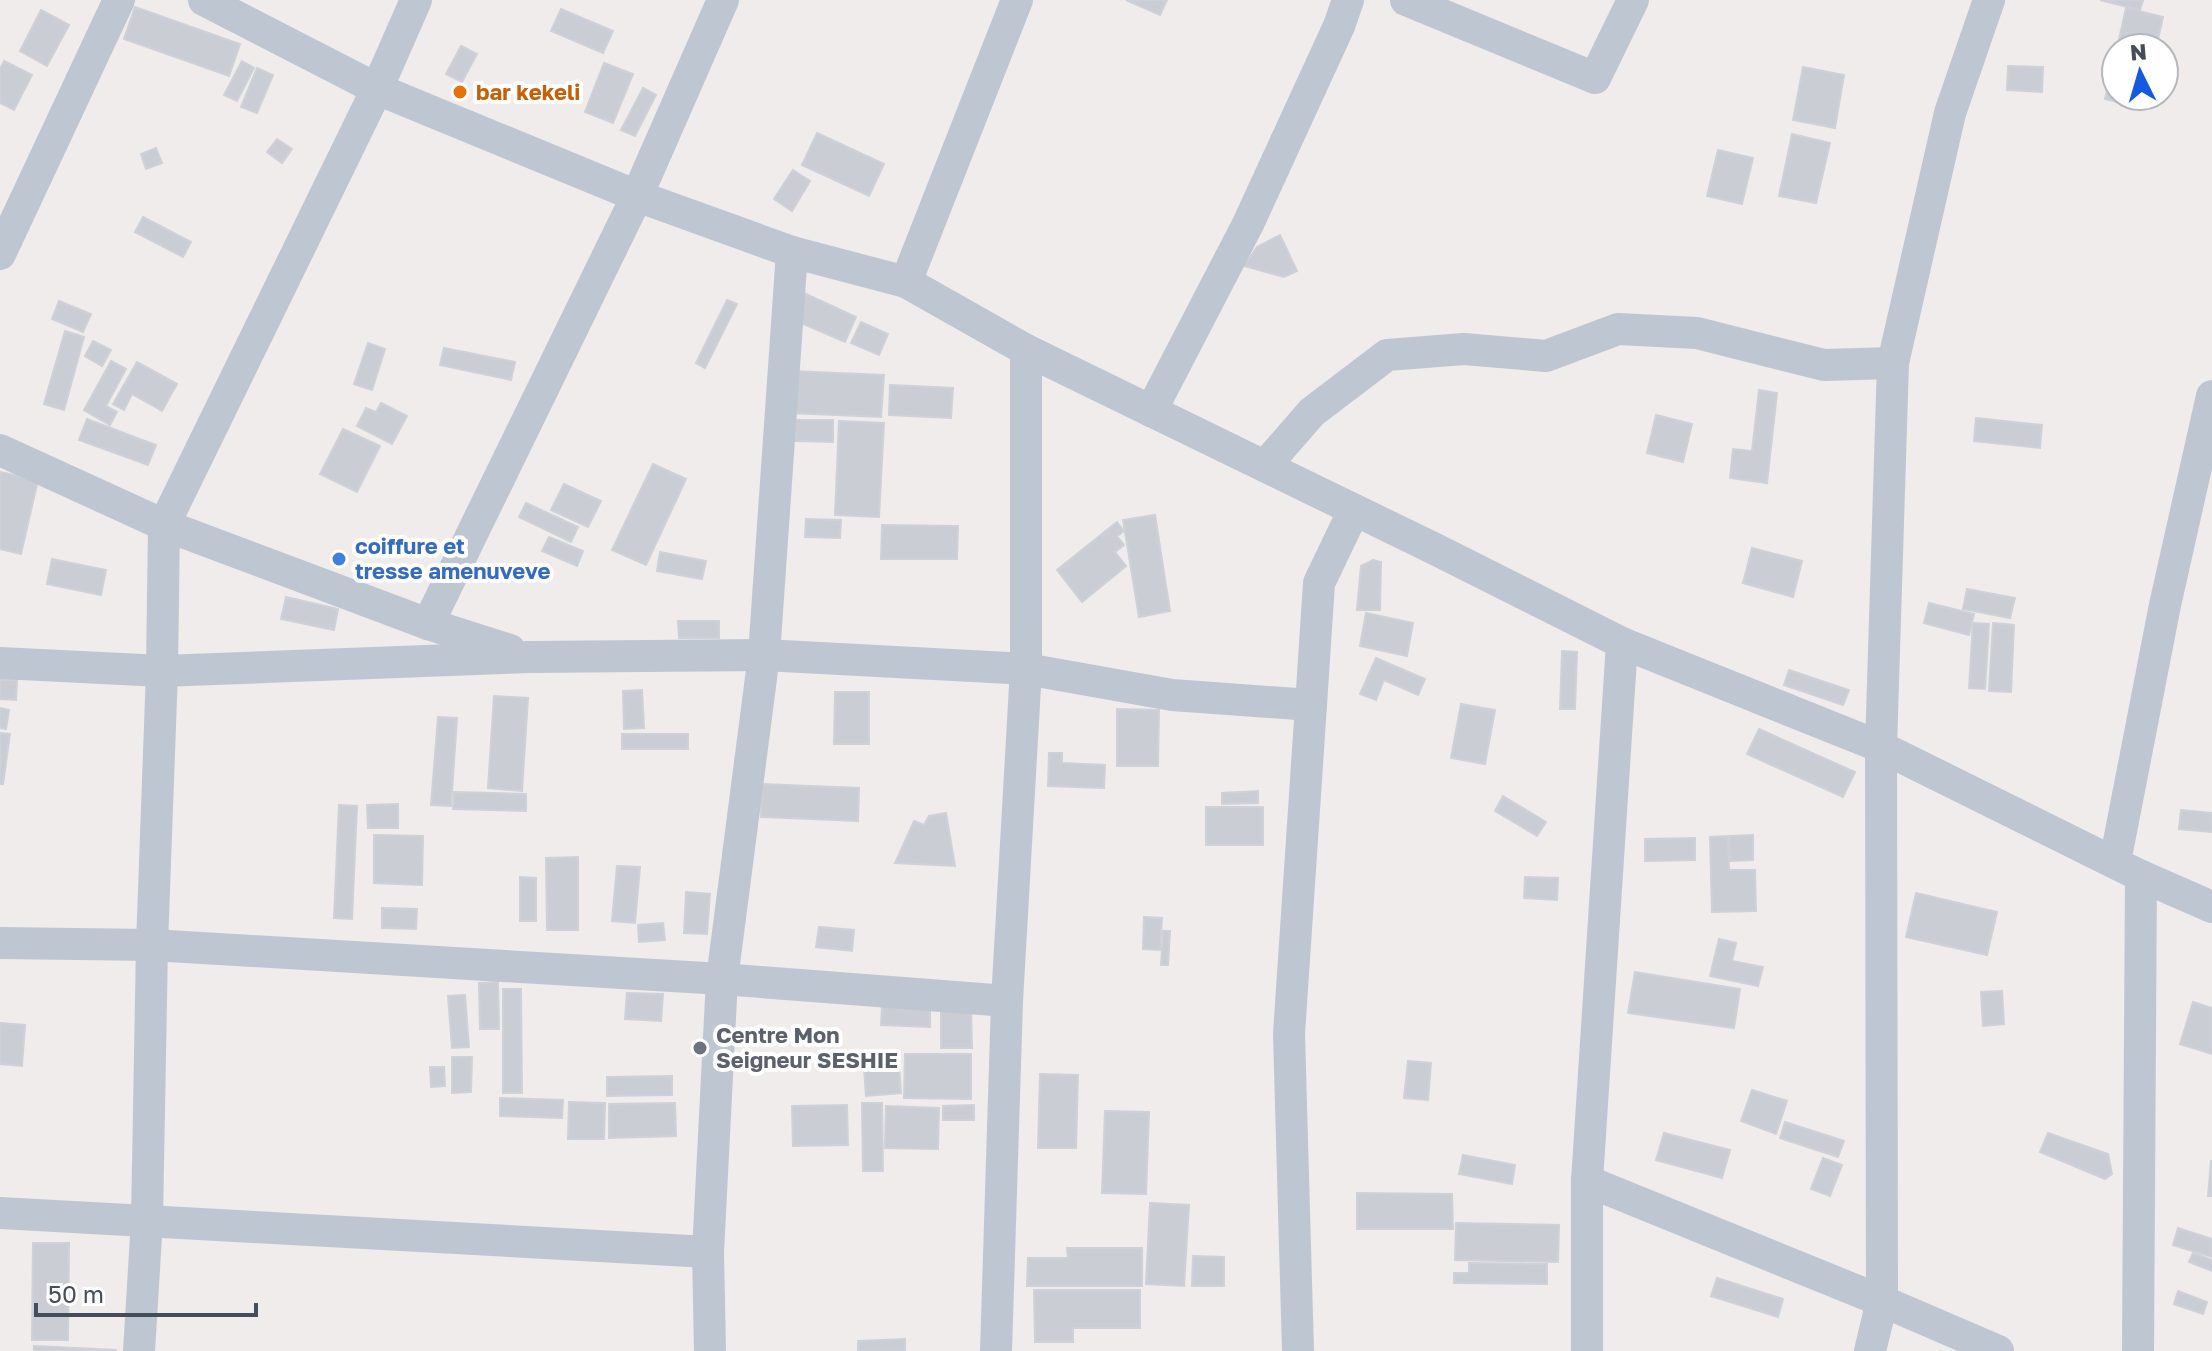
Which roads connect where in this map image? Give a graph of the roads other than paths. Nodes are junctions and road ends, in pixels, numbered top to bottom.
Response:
1 (119, 0) edge
2 (204, 0) edge
3 (416, 0) edge
4 (723, 0) edge
5 (1017, 0) edge
6 (1348, 0) edge
7 (1406, 0) edge
8 (1633, 0) edge
9 (1989, 0) edge
10 (377, 89) junction
11 (637, 196) junction
12 (792, 252) junction
13 (0, 254) edge
14 (906, 282) junction
15 (1026, 350) junction
16 (1893, 363) junction
17 (2212, 396) edge
18 (1151, 411) junction
19 (0, 450) edge
20 (1265, 466) junction
21 (1354, 510) junction
22 (164, 525) junction
23 (428, 624) junction
24 (1622, 643) junction
25 (764, 655) junction
26 (530, 657) junction
27 (0, 663) edge
28 (1026, 669) junction
29 (162, 671) junction
30 (1311, 705) junction
31 (1881, 747) junction
32 (2128, 869) junction
33 (2212, 907) edge
34 (0, 943) edge
35 (152, 945) junction
36 (722, 979) junction
37 (1007, 1001) junction
38 (1587, 1181) junction
39 (0, 1213) edge
40 (147, 1220) junction
41 (708, 1252) junction
42 (1882, 1301) junction
43 (139, 1351) edge
44 (710, 1351) edge
45 (996, 1351) edge
46 (1298, 1351) edge
47 (1587, 1351) edge
48 (1870, 1351) edge
49 (1998, 1351) edge
50 (2138, 1351) edge

1 - 13 street
2 - 10 street
3 - 10 street
4 - 11 street
5 - 14 street
6 - 18 street
7 - 8 street
9 - 16 street
10 - 11 street
10 - 22 street
11 - 12 street
11 - 23 street
12 - 14 street
12 - 25 street
14 - 15 street
15 - 18 street
15 - 28 street
16 - 20 street
16 - 31 street
17 - 32 street
18 - 20 street
19 - 22 street
20 - 21 street
21 - 24 street
21 - 30 street
22 - 23 street
22 - 29 street
23 - 26 street
24 - 31 street
24 - 38 street
25 - 26 street
25 - 28 street
25 - 36 street
26 - 29 street
27 - 29 street
28 - 30 street
28 - 37 street
29 - 35 street
30 - 46 street
31 - 32 street
31 - 42 street
32 - 33 street
32 - 50 street
34 - 35 street
35 - 36 street
35 - 40 street
36 - 37 street
36 - 41 street
37 - 45 street
38 - 42 street
38 - 47 street
39 - 40 street
40 - 41 street
40 - 43 street
41 - 44 street
42 - 48 street
42 - 49 street

